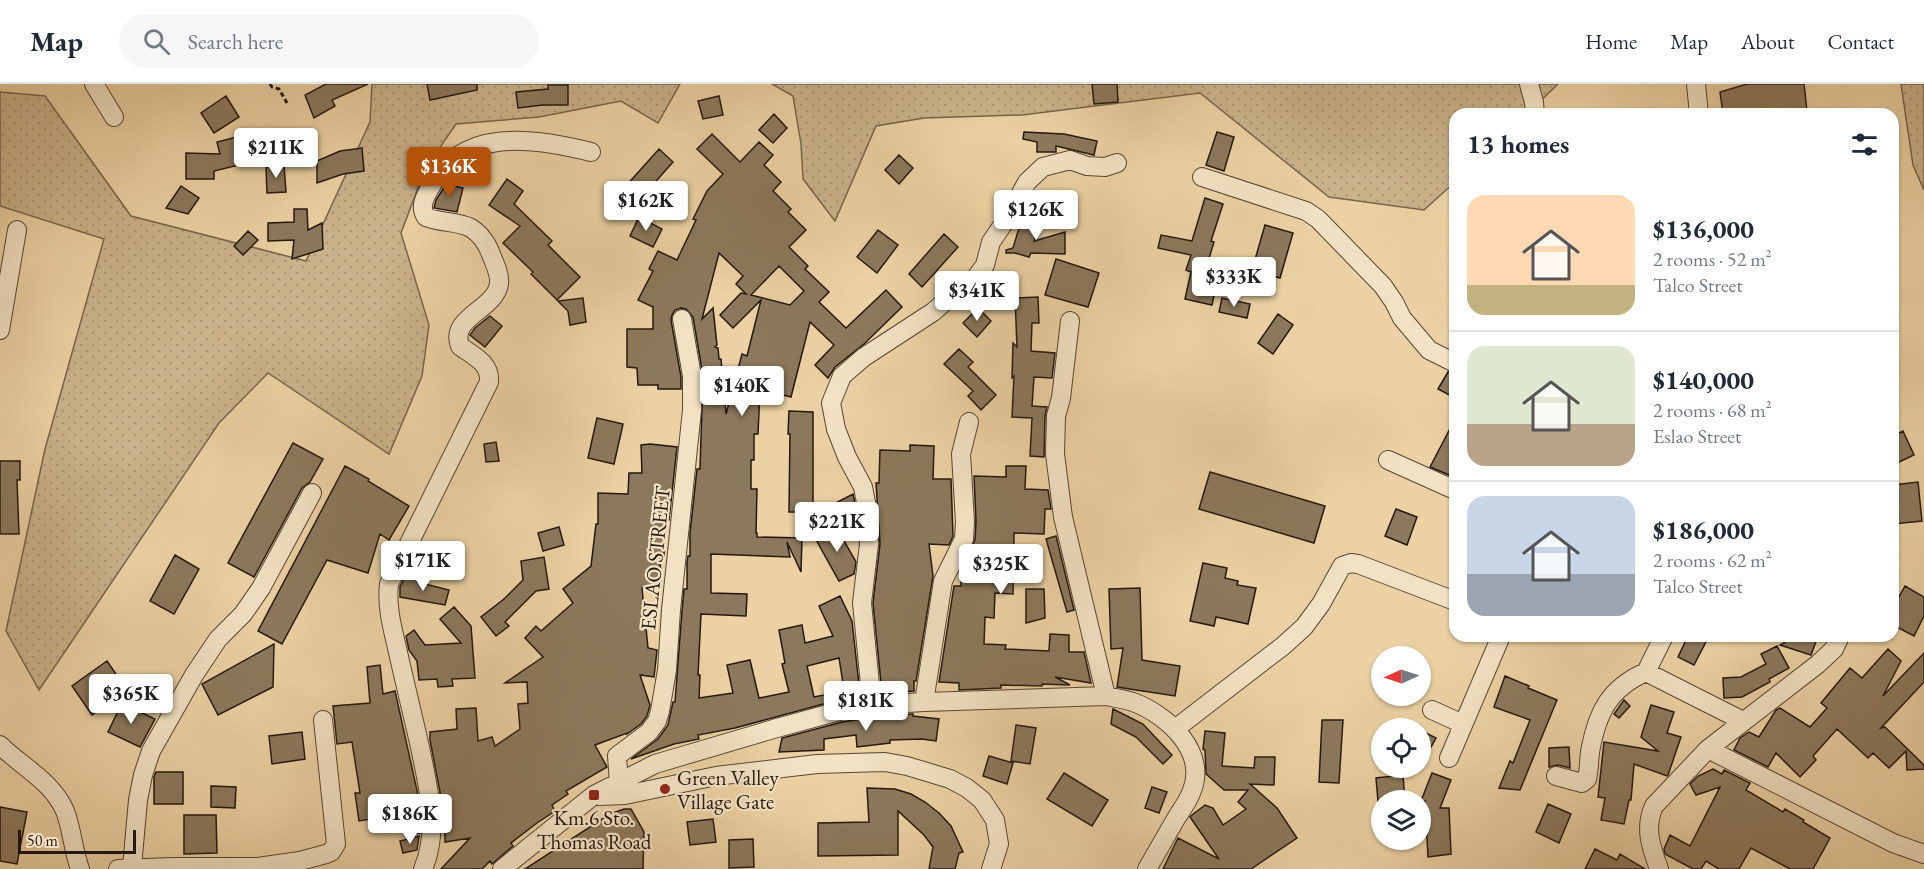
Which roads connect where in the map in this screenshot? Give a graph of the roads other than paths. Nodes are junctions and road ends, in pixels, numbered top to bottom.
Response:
1 (94, 84) edge
2 (1529, 84) edge
3 (1696, 84) edge
4 (1534, 108) edge
5 (1698, 108) edge
6 (114, 117) dead end
7 (591, 152) dead end
8 (1117, 163) dead end
9 (1202, 177) dead end
10 (17, 230) dead end
11 (682, 319) dead end
12 (1070, 321) dead end
13 (0, 330) edge
14 (1449, 360) edge
15 (969, 422) dead end
16 (1388, 460) dead end
17 (1449, 487) edge
18 (312, 493) dead end
19 (1449, 599) edge
20 (1498, 642) edge
21 (1661, 642) edge
22 (1837, 642) edge
23 (1647, 672) junction
24 (1106, 696) junction
25 (924, 702) junction
26 (872, 705) junction
27 (1432, 710) dead end
28 (323, 720) dead end
29 (1743, 721) junction
30 (1463, 724) junction
31 (1175, 729) junction
32 (0, 745) edge
33 (1707, 749) junction
34 (1449, 758) dead end
35 (1556, 777) dead end
36 (619, 783) junction
37 (594, 795) junction
38 (1924, 854) edge
39 (125, 868) edge
40 (80, 869) edge
41 (423, 869) edge
42 (502, 869) edge
43 (991, 869) edge
44 (1147, 869) edge
45 (1659, 869) edge

1 - 6 street
2 - 4 street
3 - 5 street
7 - 41 street
8 - 26 street
9 - 14 street
10 - 13 street
11 - 36 street, ESLAO STREET
12 - 24 street
15 - 25 street
16 - 17 street
18 - 39 street
19 - 31 street
20 - 30 street
21 - 23 street
22 - 29 street
23 - 29 street
23 - 35 street
24 - 25 street
24 - 31 street
25 - 26 street
26 - 36 street
27 - 30 street
28 - 39 street
29 - 33 street
30 - 34 street
31 - 44 street
32 - 40 street
33 - 38 street
33 - 45 street
36 - 37 street
37 - 42 street
37 - 43 street

